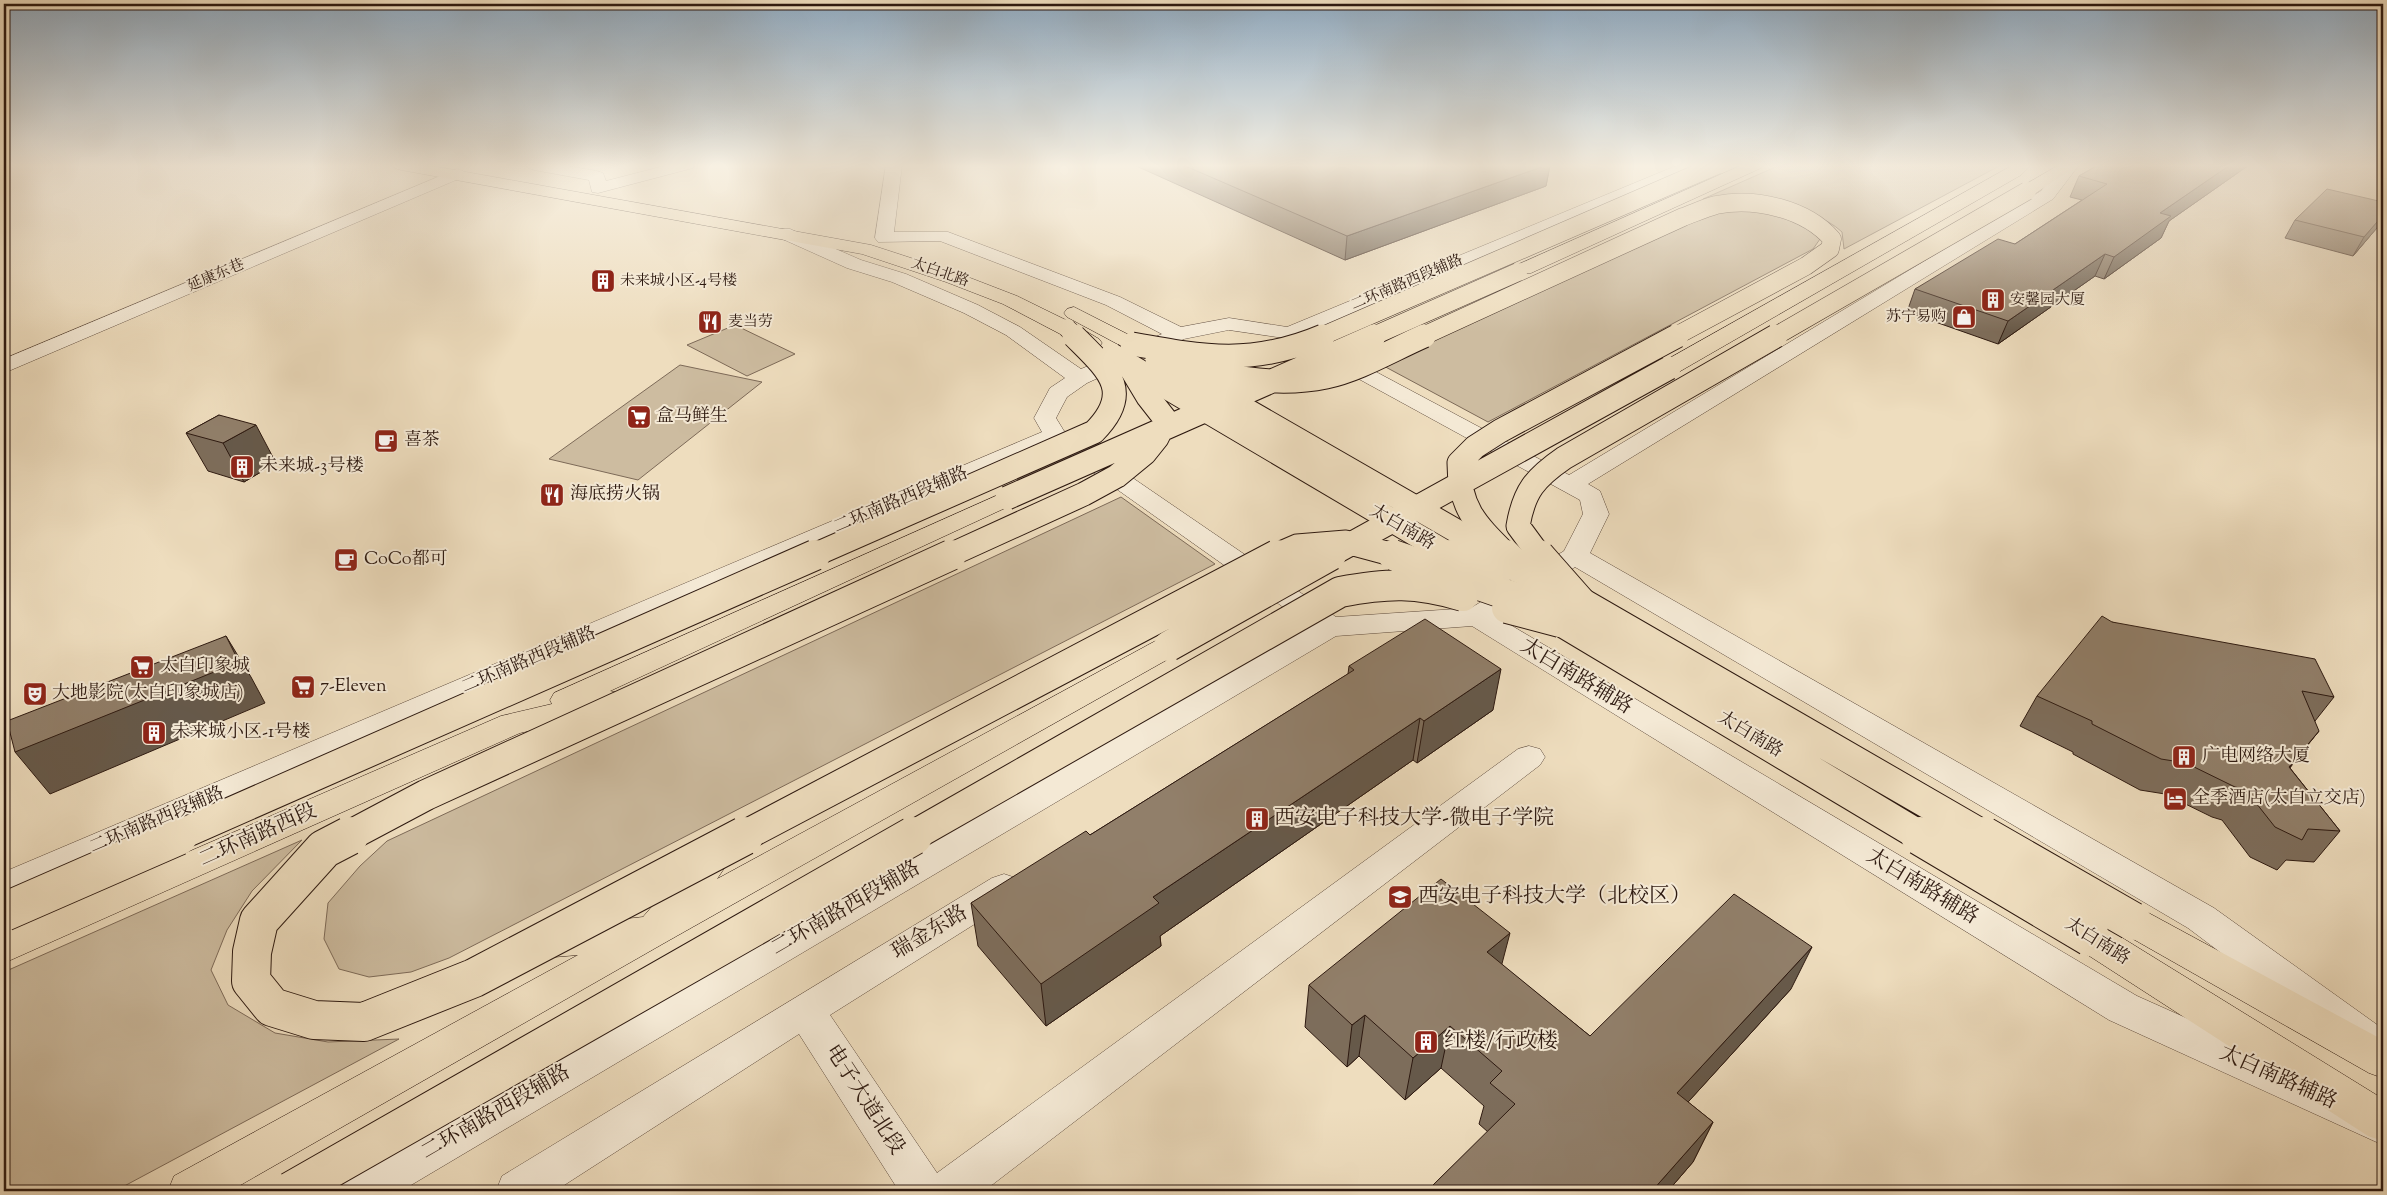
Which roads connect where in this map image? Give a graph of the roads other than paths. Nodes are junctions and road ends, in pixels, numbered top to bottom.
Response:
1 (344, 221) edge
2 (721, 221) edge
3 (785, 221) edge
4 (886, 221) edge
5 (1557, 221) edge
6 (1588, 221) edge
7 (1631, 221) edge
8 (1658, 221) edge
9 (1675, 221) edge
10 (1812, 221) edge
11 (1928, 221) edge
12 (1975, 221) edge
13 (2005, 221) edge
14 (1617, 227) junction
15 (784, 233) junction
16 (884, 238) junction
17 (1600, 256) junction
18 (1806, 266) junction
19 (1803, 293) junction
20 (1750, 296) junction
21 (1067, 328) junction
22 (1289, 332) junction
23 (1178, 334) junction
24 (1132, 356) junction
25 (4, 367) edge
26 (1079, 378) junction
27 (1055, 435) junction
28 (1571, 484) junction
29 (1575, 556) junction
30 (1518, 567) junction
31 (1531, 603) junction
32 (1572, 614) junction
33 (1477, 617) junction
34 (1330, 627) junction
35 (650, 692) junction
36 (512, 724) junction
37 (1529, 757) dead end
38 (426, 795) junction
39 (722, 848) junction
40 (1033, 870) edge
41 (4, 887) edge
42 (4, 912) edge
43 (652, 931) junction
44 (538, 944) junction
45 (4, 948) edge
46 (804, 1010) junction
47 (2383, 1051) edge
48 (2383, 1060) edge
49 (2383, 1122) edge
50 (2383, 1126) edge
51 (189, 1191) edge
52 (291, 1191) edge
53 (361, 1191) edge
54 (517, 1191) edge
55 (924, 1191) edge
56 (949, 1191) edge

1 - 25 street, 延康东巷
2 - 15 main road, 太白北路
3 - 16 main road, 太白北路
4 - 16 street
5 - 22 street, 二环南路西段辅路
6 - 24 main road, bridge
7 - 14 main road
8 - 14 main road, bridge
9 - 17 main road, bridge
10 - 18 main road, bridge
11 - 19 main road
12 - 32 main road, bridge
13 - 28 street
14 - 17 main road
14 - 36 main road, bridge
15 - 21 main road, 太白北路
15 - 26 street
16 - 23 street
16 - 24 main road, 太白北路
17 - 24 main road, bridge
18 - 19 main road
18 - 20 main road, bridge
19 - 20 main road
19 - 43 main road, bridge
20 - 30 main road, bridge
21 - 24 main road, 太白北路
21 - 42 main road, bridge
22 - 23 street
22 - 28 street
23 - 26 street
24 - 30 main road, 太白南路, bridge
24 - 31 main road, 太白南路, bridge
24 - 35 main road, bridge
26 - 27 street
27 - 34 street
27 - 41 street, 二环南路西段辅路
28 - 29 street
29 - 33 street
29 - 47 street
30 - 32 main road, 太白南路, bridge
31 - 32 main road, 太白南路, bridge
31 - 39 main road, bridge
32 - 48 main road, 太白南路, bridge
32 - 49 main road, 太白南路, bridge
32 - 52 main road, bridge
33 - 34 street
33 - 50 street, 太白南路辅路
34 - 53 street, 二环南路西段辅路
35 - 36 main road, bridge
35 - 38 main road, bridge
36 - 38 main road, bridge
36 - 45 main road, 二环南路西段
37 - 56 street
38 - 44 main road, bridge
39 - 43 main road
39 - 44 main road, bridge
40 - 46 street, 瑞金东路
43 - 44 main road
43 - 51 main road
46 - 54 street, 瑞金东路
46 - 55 street, 电子大道北段

